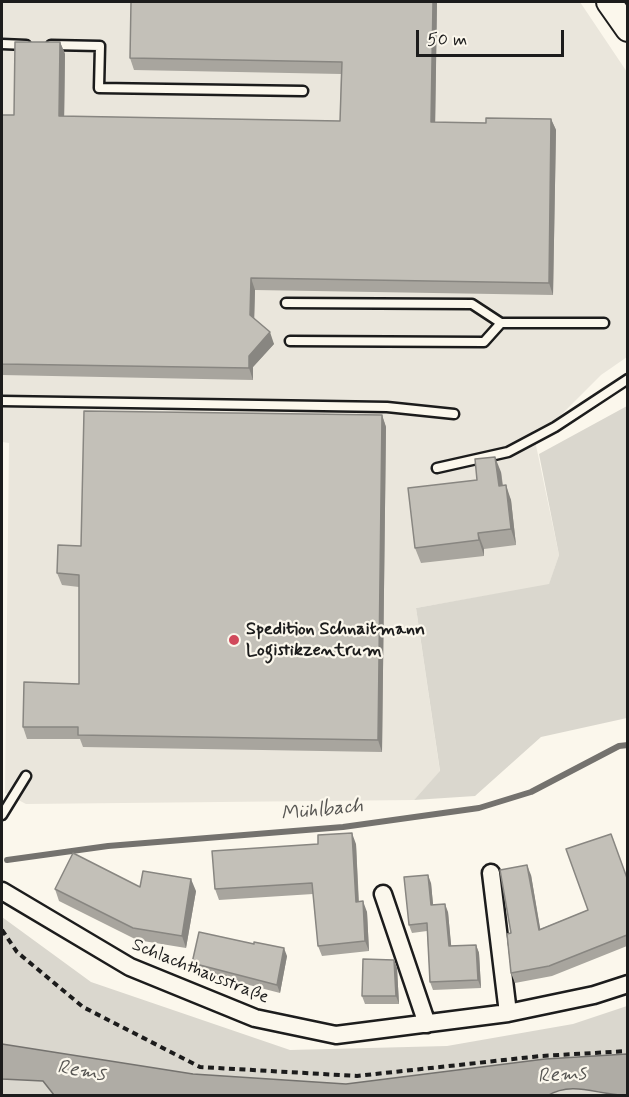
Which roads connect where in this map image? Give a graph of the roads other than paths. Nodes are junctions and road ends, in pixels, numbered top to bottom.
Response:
1 (609, 2) edge
2 (627, 29) edge
3 (2, 44) edge
4 (34, 45) edge
5 (45, 45) edge
6 (303, 91) dead end
7 (286, 303) dead end
8 (501, 323) junction
9 (604, 323) dead end
10 (290, 342) dead end
11 (627, 379) edge
12 (2, 402) edge
13 (454, 414) dead end
14 (437, 468) dead end
15 (26, 776) dead end
16 (2, 815) edge
17 (491, 873) dead end
18 (2, 891) edge
19 (383, 894) dead end
20 (627, 984) edge
21 (508, 1013) junction
22 (427, 1024) junction

1 - 2 main road
3 - 4 lane
5 - 6 lane
7 - 8 lane
8 - 9 lane
8 - 10 lane
11 - 14 lane
12 - 13 lane
15 - 16 lane
17 - 21 street
18 - 22 street, Schlachthausstraße
19 - 22 street
20 - 21 street, Schlachthausstraße
21 - 22 street, Schlachthausstraße

